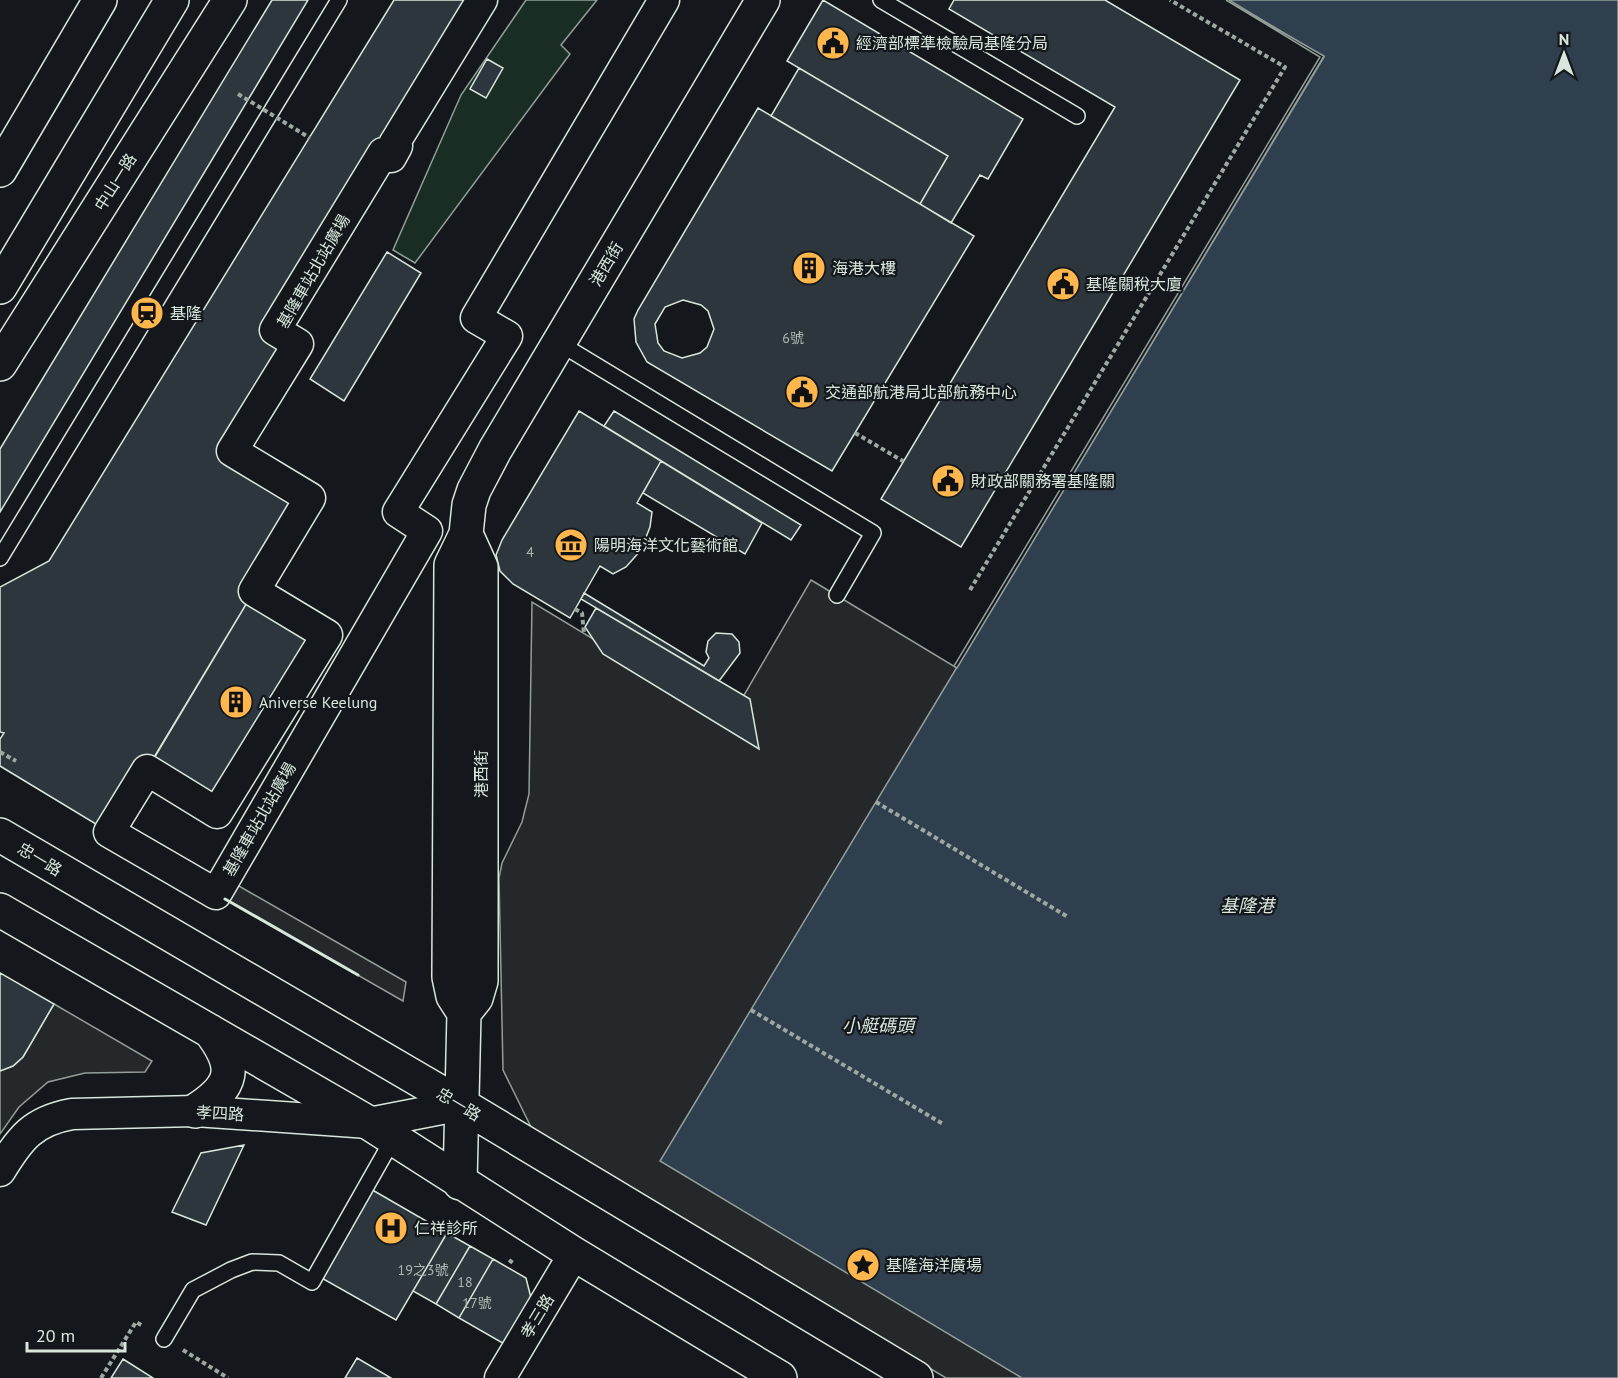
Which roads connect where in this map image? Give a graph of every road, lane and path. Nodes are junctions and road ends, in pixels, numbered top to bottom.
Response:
1 (100, 0) edge
2 (172, 0) edge
3 (230, 0) edge
4 (339, 0) edge
5 (482, 0) edge
6 (664, 0) edge
7 (763, 0) edge
8 (881, 0) edge
9 (1170, 0) edge
10 (238, 94) dead end
11 (1077, 116) dead end
12 (310, 138) dead end
13 (0, 170) edge
14 (0, 287) edge
15 (559, 343) junction
16 (0, 364) edge
17 (855, 433) dead end
18 (903, 462) dead end
19 (0, 558) edge
20 (970, 590) dead end
21 (837, 596) dead end
22 (575, 609) dead end
23 (584, 634) dead end
24 (0, 752) edge
25 (16, 761) dead end
26 (876, 802) dead end
27 (0, 835) edge
28 (0, 910) edge
29 (1068, 917) dead end
30 (751, 1010) dead end
31 (210, 1031) junction
32 (462, 1105) junction
33 (195, 1111) junction
34 (943, 1124) dead end
35 (381, 1131) junction
36 (0, 1171) edge
37 (460, 1183) junction
38 (574, 1254) junction
39 (164, 1339) dead end
40 (500, 1378) edge
41 (780, 1378) edge
42 (916, 1378) edge

1 - 13 main road
2 - 14 main road
3 - 16 main road, 中山一路
4 - 19 lane
5 - 6 street, 基隆車站北站廣場
7 - 15 main road, 港西街
8 - 11 lane
9 - 20 path
10 - 12 path, bridge
15 - 21 lane
15 - 32 main road, 港西街
17 - 18 path
22 - 23 path
24 - 25 path
26 - 29 path
27 - 32 main road, 忠一路
28 - 31 main road
30 - 34 path
31 - 33 main road
31 - 35 main road
32 - 35 street, 孝四路
32 - 37 main road, 港西街
32 - 42 main road, 忠一路
33 - 35 street, 孝四路
33 - 36 street, 孝四路
35 - 37 main road
35 - 39 lane
37 - 38 main road
38 - 40 street, 孝三路
38 - 41 main road

